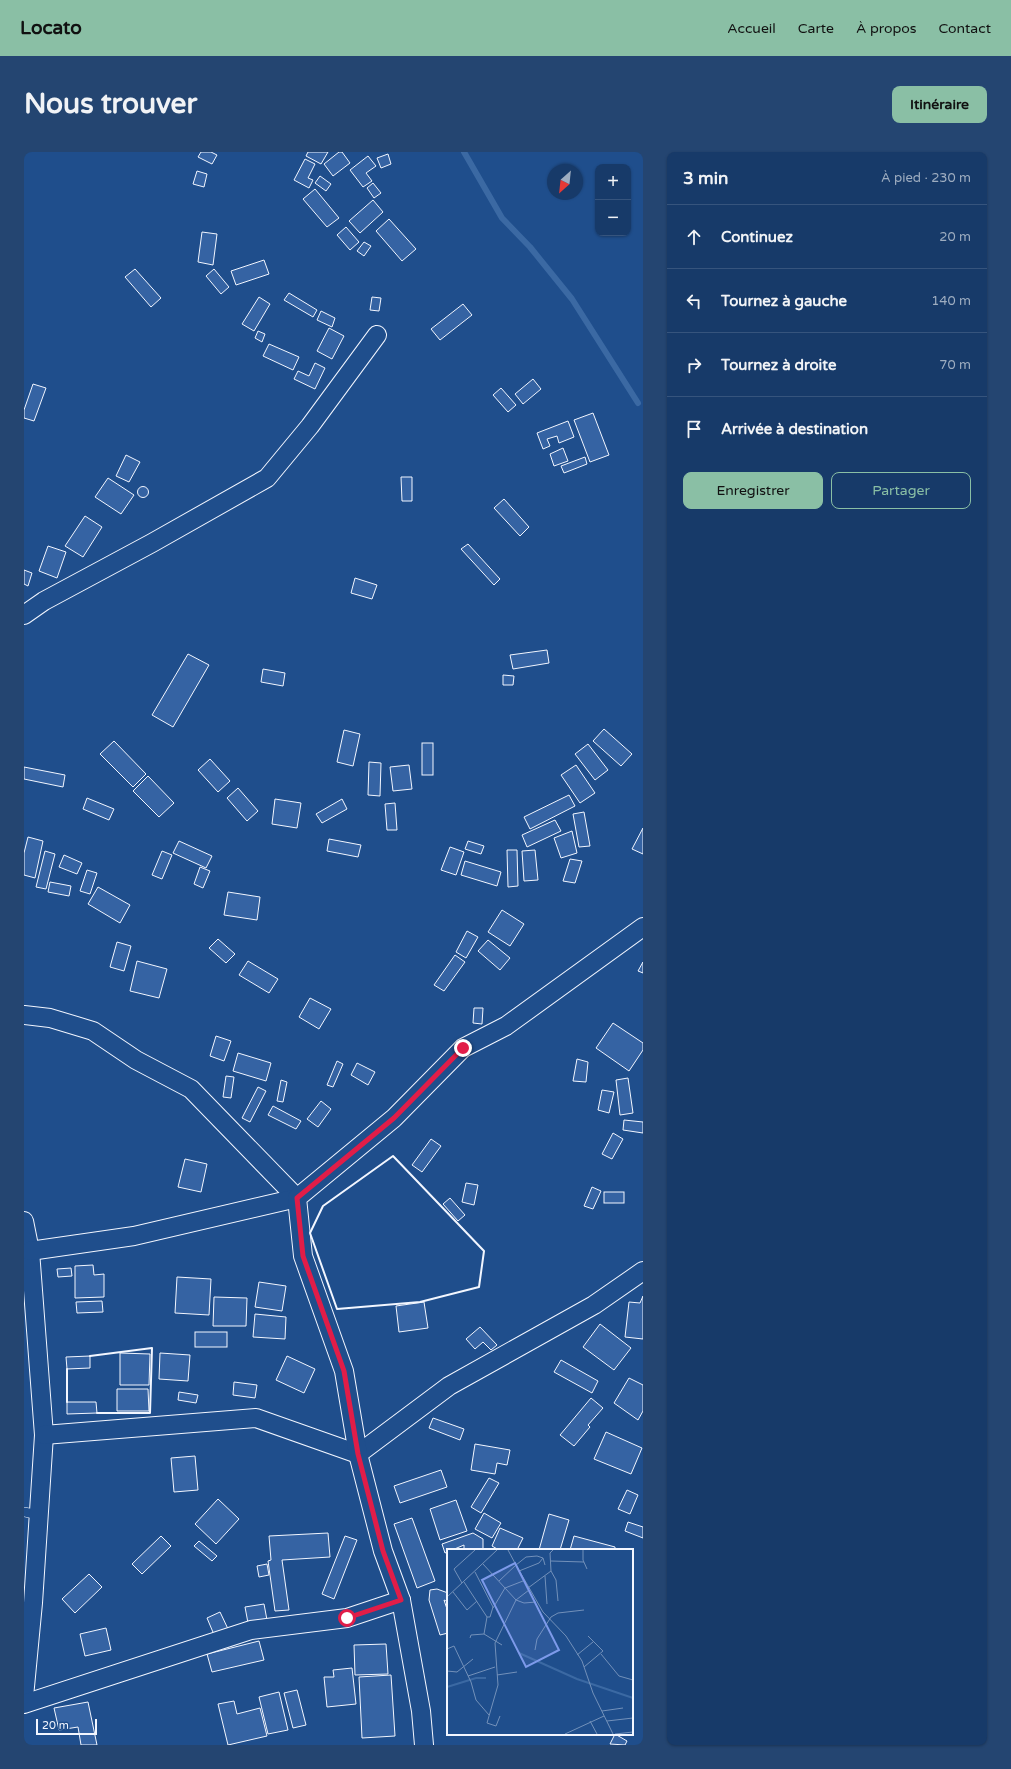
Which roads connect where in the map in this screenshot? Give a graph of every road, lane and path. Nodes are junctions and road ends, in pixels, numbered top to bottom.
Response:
1 (377, 335) dead end
2 (24, 615) edge
3 (643, 927) edge
4 (24, 1015) edge
5 (297, 1198) junction
6 (24, 1221) edge
7 (30, 1251) junction
8 (643, 1271) edge
9 (28, 1285) edge
10 (44, 1435) junction
11 (358, 1454) junction
12 (31, 1514) edge
13 (401, 1600) junction
14 (29, 1602) edge
15 (24, 1697) edge
16 (24, 1704) edge
17 (424, 1745) edge

1 - 2 street
3 - 5 street
4 - 5 street
5 - 7 street
5 - 11 street
6 - 7 street
7 - 9 street
8 - 11 street
9 - 10 street
10 - 11 street
10 - 12 street
11 - 13 street
12 - 14 street
13 - 16 street
13 - 17 street
14 - 15 street

